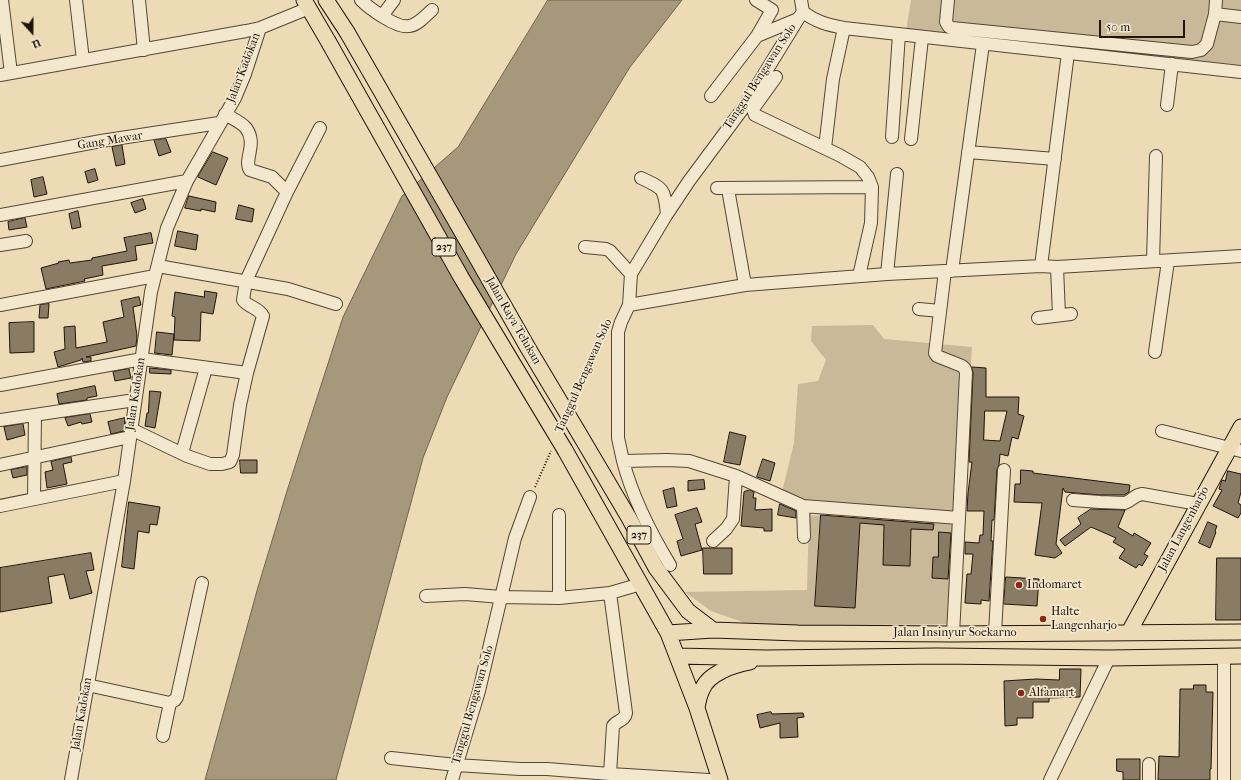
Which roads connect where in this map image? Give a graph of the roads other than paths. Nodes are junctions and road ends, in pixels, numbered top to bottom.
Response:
1 (2, 0) edge
2 (76, 0) edge
3 (139, 0) edge
4 (326, 0) edge
5 (361, 0) edge
6 (394, 0) edge
7 (756, 0) edge
8 (948, 0) edge
9 (1216, 0) edge
10 (307, 4) edge
11 (775, 5) edge
12 (432, 10) dead end
13 (801, 10) edge
14 (1215, 14) junction
15 (382, 16) junction
16 (1241, 17) edge
17 (260, 28) junction
18 (844, 28) junction
19 (899, 34) junction
20 (757, 36) junction
21 (922, 38) junction
22 (983, 44) junction
23 (144, 50) junction
24 (1068, 53) junction
25 (83, 60) junction
26 (1172, 64) junction
27 (1241, 72) edge
28 (6, 74) edge
29 (776, 77) dead end
30 (711, 96) dead end
31 (1167, 105) dead end
32 (222, 119) junction
33 (320, 128) dead end
34 (892, 137) dead end
35 (911, 139) dead end
36 (826, 148) junction
37 (968, 152) junction
38 (1156, 156) dead end
39 (1054, 159) junction
40 (0, 160) edge
41 (897, 174) dead end
42 (642, 178) dead end
43 (187, 181) junction
44 (872, 187) junction
45 (287, 192) junction
46 (667, 214) junction
47 (0, 215) edge
48 (26, 241) dead end
49 (0, 245) edge
50 (585, 247) dead end
51 (1241, 256) edge
52 (1153, 261) junction
53 (1168, 261) junction
54 (1041, 266) junction
55 (1057, 267) junction
56 (156, 271) junction
57 (948, 271) junction
58 (631, 274) junction
59 (887, 274) junction
60 (859, 276) junction
61 (246, 281) junction
62 (745, 285) junction
63 (336, 304) dead end
64 (0, 305) edge
65 (630, 305) junction
66 (919, 310) dead end
67 (940, 311) junction
68 (1071, 314) dead end
69 (1058, 315) junction
70 (1038, 318) dead end
71 (1155, 352) dead end
72 (142, 359) junction
73 (206, 368) junction
74 (247, 373) junction
75 (0, 385) edge
76 (135, 400) junction
77 (36, 415) junction
78 (0, 420) edge
79 (1241, 427) edge
80 (1162, 431) dead end
81 (130, 433) junction
82 (1235, 450) edge
83 (182, 453) junction
84 (34, 458) junction
85 (623, 462) junction
86 (0, 465) edge
87 (1004, 470) dead end
88 (736, 476) junction
89 (124, 481) junction
90 (530, 497) road end
91 (34, 499) junction
92 (1073, 500) dead end
93 (1198, 504) junction
94 (0, 506) edge
95 (803, 506) junction
96 (559, 515) dead end
97 (959, 518) junction
98 (804, 537) dead end
99 (713, 541) dead end
100 (670, 565) dead end
101 (202, 583) dead end
102 (641, 584) junction
103 (610, 593) junction
104 (426, 596) dead end
105 (501, 597) junction
106 (559, 598) junction
107 (713, 630) junction
108 (1129, 632) junction
109 (1241, 632) edge
110 (668, 633) junction
111 (995, 633) junction
112 (937, 634) junction
113 (958, 634) junction
114 (678, 656) junction
115 (938, 656) junction
116 (967, 656) junction
117 (1224, 656) junction
118 (1241, 656) edge
119 (766, 658) junction
120 (1109, 658) junction
121 (87, 685) junction
122 (170, 703) junction
123 (697, 708) junction
124 (163, 736) dead end
125 (391, 758) dead end
126 (1149, 764) dead end
127 (456, 765) junction
128 (520, 774) edge
129 (610, 774) junction
130 (71, 780) edge
131 (452, 780) edge
132 (709, 780) edge
133 (720, 780) edge
134 (1050, 780) edge
135 (1149, 780) edge
136 (1224, 780) edge

1 - 28 street
2 - 25 street
3 - 23 street
4 - 107 main road, Jalan Raya Telukan / 237, bridge
5 - 15 street
6 - 15 street
7 - 11 street
8 - 14 street
9 - 14 street
10 - 17 street
10 - 102 main road, Jalan Raya Telukan / 237, bridge
11 - 20 street
12 - 15 street
13 - 18 street
13 - 20 street
13 - 46 street, Tanggul Bengawan Solo
14 - 16 street
17 - 23 street
17 - 32 street, Jalan Kadokan
18 - 19 street
18 - 36 street
19 - 21 street
19 - 34 street
20 - 30 street
21 - 22 street
21 - 35 street
22 - 24 street
22 - 37 street
23 - 25 street
24 - 26 street
24 - 39 street
25 - 28 street
26 - 27 street
26 - 31 street
29 - 36 street
32 - 40 street, Gang Mawar
32 - 43 street, Jalan Kadokan
32 - 45 street
33 - 45 street
36 - 44 street
37 - 39 street
37 - 57 street
38 - 52 street
39 - 54 street
41 - 59 street
42 - 46 street
43 - 47 street
43 - 56 street, Jalan Kadokan
44 - 60 street
44 - 62 street
45 - 61 street
46 - 58 street, Tanggul Bengawan Solo
48 - 49 street
50 - 58 street
51 - 53 street
52 - 53 street
52 - 55 street
53 - 71 street
54 - 55 street
54 - 57 street
55 - 69 street
56 - 61 street
56 - 64 street
56 - 72 street, Jalan Kadokan
57 - 59 street
57 - 67 street
58 - 65 street
59 - 60 street
60 - 62 street
61 - 63 street
61 - 74 street
62 - 65 street
65 - 85 street
66 - 67 street
67 - 97 street
68 - 69 street
69 - 70 street
72 - 73 street
72 - 75 street
72 - 76 street, Jalan Kadokan
73 - 74 street
73 - 83 street
74 - 83 street
76 - 77 street
76 - 81 street, Jalan Kadokan
77 - 78 street
77 - 84 street
79 - 82 main road, Jalan Langenharjo
80 - 82 street
81 - 83 street
81 - 84 street
81 - 89 street, Jalan Kadokan
82 - 93 main road, Jalan Langenharjo
84 - 86 street
84 - 91 street
85 - 88 street
85 - 100 street
87 - 111 street
88 - 95 street
88 - 99 street
89 - 91 street
89 - 121 street, Jalan Kadokan
90 - 105 street, Tanggul Bengawan Solo
91 - 94 street
92 - 93 street
93 - 108 main road, Jalan Langenharjo
95 - 97 street
95 - 98 street
96 - 106 street
97 - 113 street
101 - 122 street
102 - 103 street
102 - 110 main road, Jalan Raya Telukan / 237
103 - 106 street
103 - 129 street
104 - 105 street
105 - 106 street
105 - 127 street, Tanggul Bengawan Solo
107 - 110 main road, Jalan Insinyur Soekarno
107 - 112 main road, Jalan Insinyur Soekarno
108 - 109 main road, Jalan Insinyur Soekarno
108 - 111 main road, Jalan Insinyur Soekarno
110 - 114 main road, Jalan Raya Telukan
111 - 113 main road, Jalan Insinyur Soekarno
112 - 113 main road, Jalan Insinyur Soekarno
112 - 115 main road
113 - 116 main road
114 - 119 main road, Jalan Insinyur Soekarno
114 - 123 main road, Jalan Raya Telukan
115 - 116 main road, Jalan Insinyur Soekarno
115 - 119 main road, Jalan Insinyur Soekarno
116 - 120 main road, Jalan Insinyur Soekarno
117 - 118 main road, Jalan Insinyur Soekarno
117 - 120 main road, Jalan Insinyur Soekarno
117 - 136 street
119 - 123 main road
120 - 134 street
121 - 122 street
121 - 130 street, Jalan Kadokan
122 - 124 street
123 - 133 main road, Jalan Raya Telukan
125 - 127 street
126 - 135 street
127 - 128 street
127 - 131 street, Tanggul Bengawan Solo
128 - 129 street
129 - 132 street

